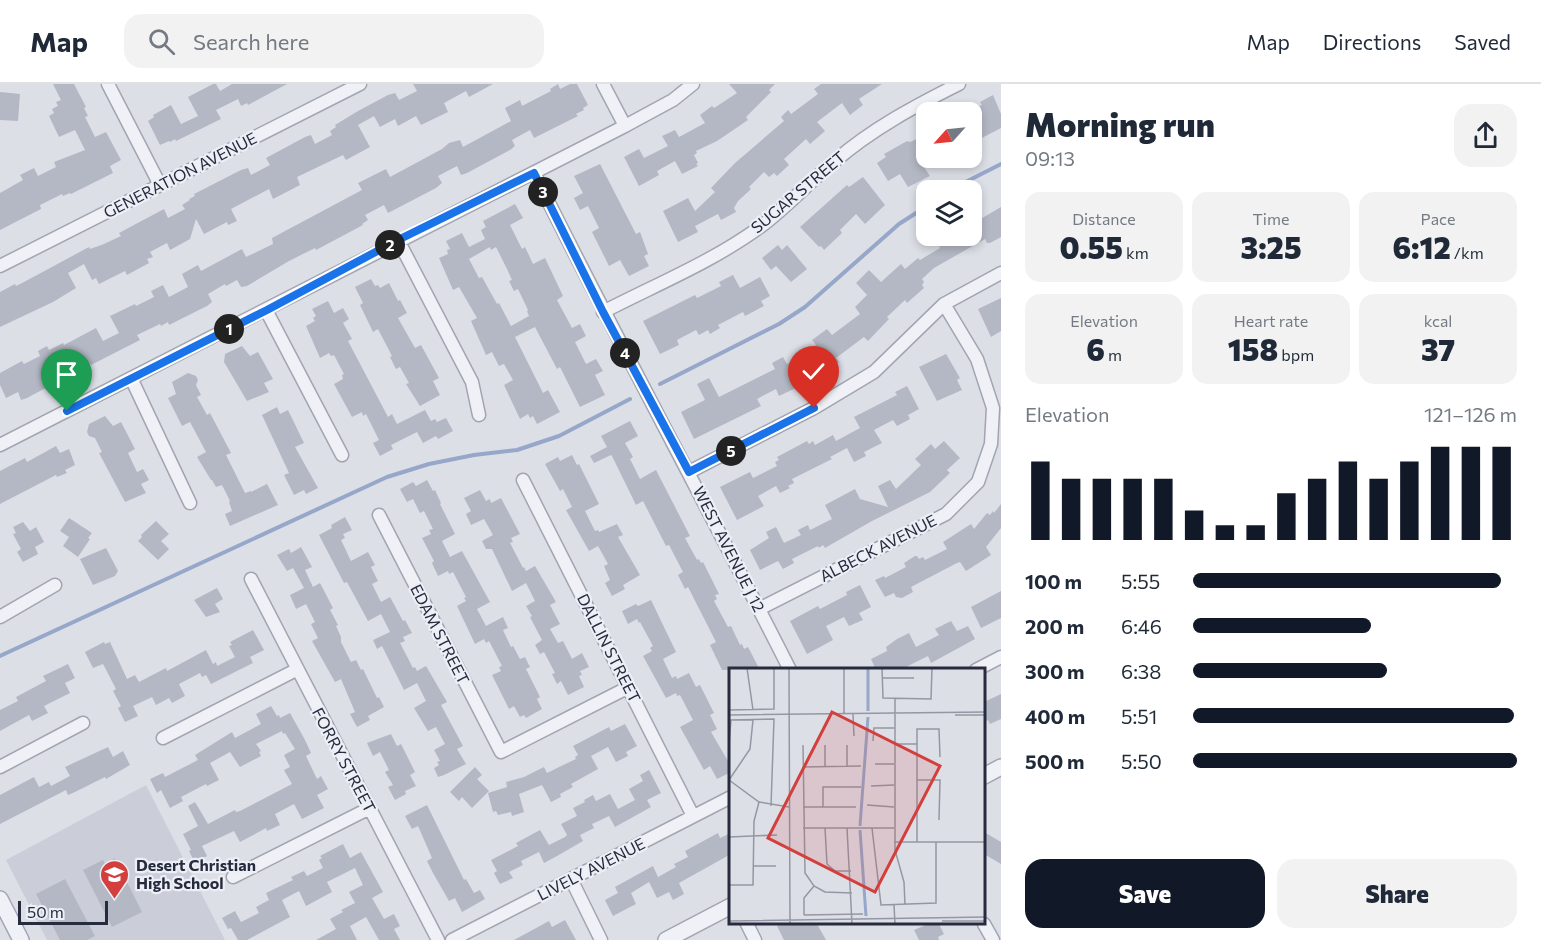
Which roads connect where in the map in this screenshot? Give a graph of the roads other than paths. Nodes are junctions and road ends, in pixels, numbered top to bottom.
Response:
1 (108, 84) edge
2 (360, 84) edge
3 (603, 84) edge
4 (693, 84) edge
5 (958, 84) edge
6 (625, 126) junction
7 (534, 173) junction
8 (160, 185) junction
9 (398, 240) junction
10 (0, 266) edge
11 (1001, 273) edge
12 (944, 304) junction
13 (267, 310) junction
14 (603, 312) junction
15 (131, 378) junction
16 (479, 415) dead end
17 (1, 443) edge
18 (342, 455) dead end
19 (689, 472) junction
20 (523, 480) dead end
21 (190, 503) dead end
22 (379, 515) dead end
23 (251, 579) dead end
24 (55, 585) dead end
25 (759, 609) junction
26 (0, 617) edge
27 (1001, 657) edge
28 (789, 668) edge
29 (980, 668) edge
30 (296, 670) junction
31 (629, 687) junction
32 (84, 723) dead end
33 (163, 738) dead end
34 (0, 767) edge
35 (1001, 767) edge
36 (986, 775) edge
37 (729, 798) edge
38 (370, 808) junction
39 (693, 816) junction
40 (233, 878) dead end
41 (571, 879) junction
42 (0, 899) edge
43 (729, 907) edge
44 (748, 925) edge
45 (985, 925) edge
46 (21, 940) edge
47 (438, 940) edge
48 (452, 940) edge
49 (602, 940) edge
50 (666, 940) edge
51 (755, 940) edge
52 (993, 940) edge

1 - 8 street
2 - 8 street, GENERATION AVENUE
3 - 6 street
4 - 6 street
5 - 14 street, SUGAR STREET
6 - 7 street
7 - 9 street
7 - 14 street, WEST AVENUE J 12
8 - 10 street, GENERATION AVENUE
9 - 13 street
9 - 16 street
11 - 12 street
12 - 19 street
12 - 25 street, ALBECK AVENUE
13 - 15 street
13 - 18 street
14 - 19 street, WEST AVENUE J 12
15 - 17 street
15 - 21 street
19 - 25 street, WEST AVENUE J 12
20 - 31 street, DALLIN STREET
22 - 31 street, EDAM STREET
23 - 30 street, FORRY STREET
24 - 26 street
25 - 28 street, WEST AVENUE J 12
27 - 29 street
30 - 33 street
30 - 38 street, FORRY STREET
31 - 39 street, DALLIN STREET
32 - 34 street
35 - 36 street
37 - 39 street, LIVELY AVENUE
38 - 40 street
38 - 47 street, FORRY STREET
39 - 41 street, LIVELY AVENUE
41 - 48 street, LIVELY AVENUE
41 - 49 street
42 - 46 street
43 - 50 street
44 - 51 street
45 - 52 street

